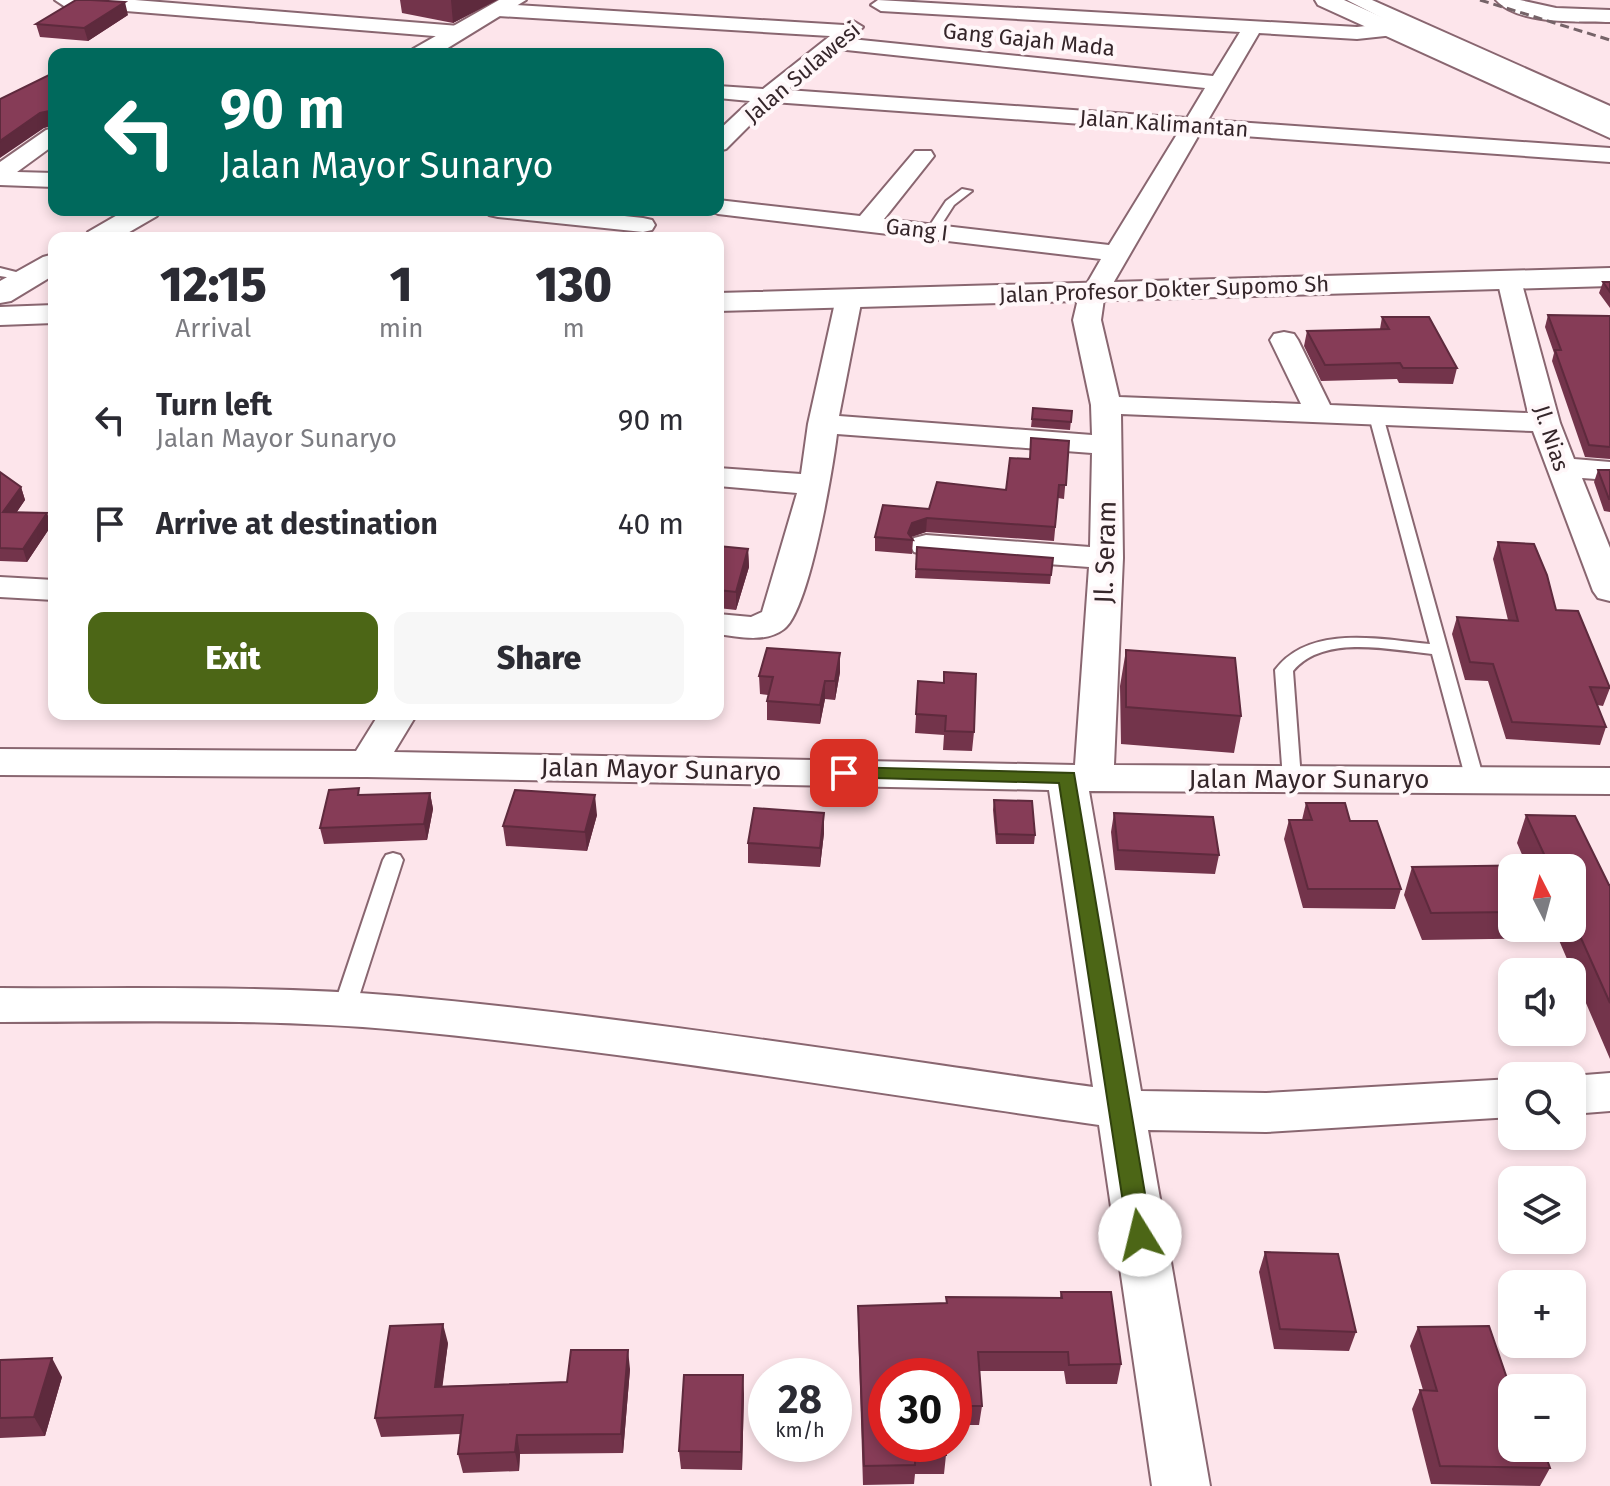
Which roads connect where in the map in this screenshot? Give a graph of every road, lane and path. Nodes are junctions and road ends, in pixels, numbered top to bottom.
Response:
1 (64, 0) edge
2 (261, 0) edge
3 (1128, 0) edge
4 (1326, 0) edge
5 (1356, 0) edge
6 (1505, 0) edge
7 (132, 3) edge
8 (884, 3) edge
9 (506, 5) edge
10 (360, 7) dead end
11 (240, 15) junction
12 (1610, 16) edge
13 (1121, 19) junction
14 (342, 21) junction
15 (1415, 27) junction
16 (1252, 28) junction
17 (1391, 31) junction
18 (459, 32) junction
19 (840, 37) junction
20 (431, 48) edge
21 (1219, 83) junction
22 (724, 92) edge
23 (768, 95) junction
24 (1610, 114) edge
25 (1191, 125) junction
26 (1610, 130) edge
27 (724, 138) edge
28 (48, 139) edge
29 (1610, 155) edge
30 (923, 156) dead end
31 (0, 175) edge
32 (48, 179) edge
33 (966, 191) dead end
34 (724, 208) edge
35 (136, 216) edge
36 (561, 216) edge
37 (867, 223) junction
38 (644, 224) edge
39 (932, 231) junction
40 (108, 232) edge
41 (1117, 253) junction
42 (42, 270) edge
43 (0, 272) edge
44 (1610, 277) edge
45 (1510, 279) junction
46 (0, 294) edge
47 (724, 302) edge
48 (846, 311) junction
49 (1090, 313) junction
50 (48, 314) edge
51 (0, 316) edge
52 (1284, 340) dead end
53 (1106, 405) junction
54 (1320, 414) junction
55 (1376, 416) junction
56 (1545, 423) junction
57 (823, 424) junction
58 (1107, 445) junction
59 (1560, 467) junction
60 (1610, 471) edge
61 (724, 477) edge
62 (815, 485) junction
63 (926, 545) edge
64 (1106, 558) junction
65 (0, 587) edge
66 (48, 590) edge
67 (1610, 591) edge
68 (724, 624) edge
69 (1439, 650) junction
70 (394, 720) edge
71 (0, 762) edge
72 (367, 764) junction
73 (1081, 778) junction
74 (1292, 779) junction
75 (1475, 780) junction
76 (1610, 781) edge
77 (393, 860) dead end
78 (0, 1005) edge
79 (344, 1009) junction
80 (1610, 1092) edge
81 (1586, 1094) edge
82 (1498, 1099) edge
83 (1119, 1109) junction
84 (1181, 1486) edge

1 - 7 street
2 - 11 street
3 - 13 street
4 - 17 street
5 - 15 street
6 - 12 street
7 - 11 street
8 - 13 street
8 - 19 street, Jalan Sulawesi
9 - 18 street
9 - 19 street, Gang Gajah Mada
10 - 14 street
11 - 14 street
13 - 16 street
14 - 18 street
15 - 17 street
15 - 24 street
16 - 17 street
16 - 21 street
17 - 26 street
18 - 20 street
19 - 21 street, Gang Gajah Mada
19 - 23 street, Jalan Sulawesi
21 - 25 street
22 - 23 street, Jalan Kalimantan
23 - 25 street, Jalan Kalimantan
23 - 27 street, Jalan Sulawesi
25 - 29 street, Jalan Kalimantan
25 - 41 street
28 - 31 street
30 - 37 street
31 - 32 street
33 - 39 lane
34 - 37 street, Gang I
35 - 40 street
36 - 38 street
37 - 39 street, Gang I
39 - 41 street, Gang I
41 - 49 street
42 - 43 lane
42 - 46 street
44 - 45 street, Jalan Profesor Dokter Supomo Sh
45 - 49 street, Jalan Profesor Dokter Supomo Sh
45 - 56 street, Jl. Nias
47 - 48 street, Jalan Profesor Dokter Supomo Sh
48 - 49 street, Jalan Profesor Dokter Supomo Sh
48 - 57 street
49 - 53 street, Jl. Seram
50 - 51 street
52 - 54 street
53 - 54 street
53 - 58 street, Jl. Seram
54 - 55 street
55 - 56 street
55 - 69 lane
56 - 59 street, Jl. Nias
57 - 58 street
57 - 62 street
58 - 64 street, Jl. Seram
59 - 60 street
59 - 67 street, Jl. Nias
61 - 62 street
62 - 68 street
63 - 64 street
64 - 73 street, Jl. Seram
65 - 66 street
69 - 74 lane
69 - 75 lane
70 - 72 street
71 - 72 street, Jalan Mayor Sunaryo
72 - 73 street, Jalan Mayor Sunaryo
73 - 74 street, Jalan Mayor Sunaryo
73 - 83 street, Jl. Seram
74 - 75 street, Jalan Mayor Sunaryo
75 - 76 street, Jalan Mayor Sunaryo
77 - 79 lane
78 - 79 street
79 - 83 street
80 - 81 street
82 - 83 street
83 - 84 street, Jl. Seram

